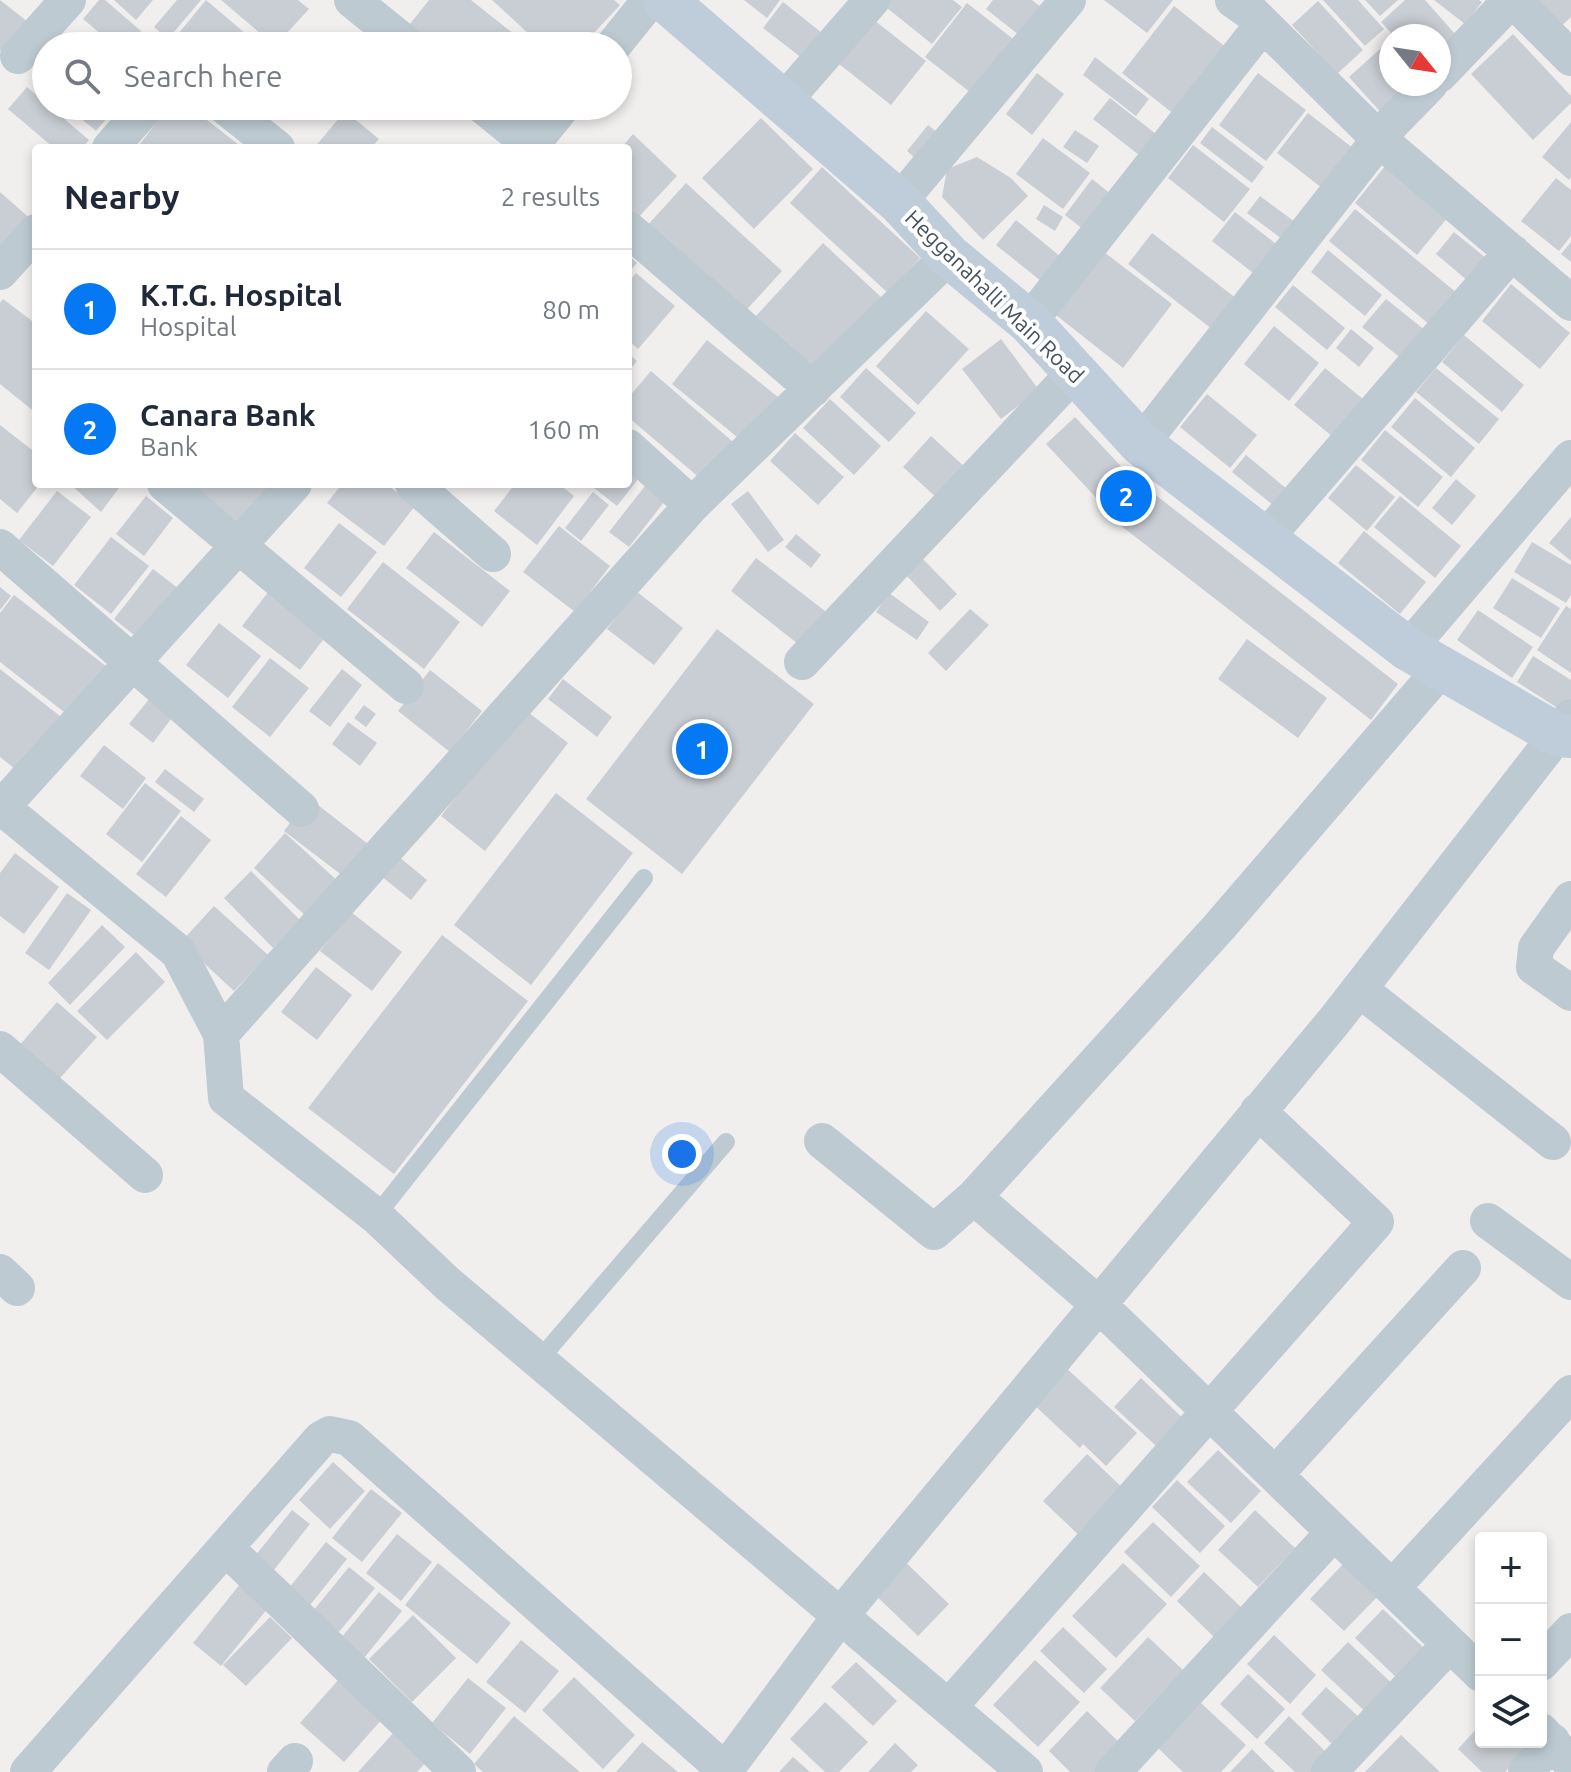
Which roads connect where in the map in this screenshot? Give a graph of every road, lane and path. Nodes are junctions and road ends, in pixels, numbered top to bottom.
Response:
1 (68, 0) edge
2 (352, 0) edge
3 (650, 0) edge
4 (665, 0) edge
5 (872, 0) edge
6 (1068, 0) edge
7 (1512, 0) edge
8 (1254, 10) edge
9 (39, 32) edge
10 (392, 32) edge
11 (624, 32) edge
12 (32, 40) edge
13 (18, 56) dead end
14 (1571, 58) edge
15 (1451, 63) edge
16 (1419, 96) edge
17 (783, 102) junction
18 (135, 120) edge
19 (242, 120) edge
20 (499, 120) edge
21 (552, 120) edge
22 (1380, 140) junction
23 (114, 144) edge
24 (272, 144) edge
25 (527, 144) edge
26 (533, 144) edge
27 (899, 202) junction
28 (632, 232) edge
29 (32, 236) edge
30 (1512, 252) junction
31 (949, 256) junction
32 (0, 272) edge
33 (1571, 303) edge
34 (1029, 322) junction
35 (1075, 372) junction
36 (813, 389) junction
37 (1141, 444) junction
38 (632, 451) edge
39 (1571, 458) edge
40 (170, 488) edge
41 (290, 488) edge
42 (418, 488) edge
43 (692, 505) junction
44 (1263, 541) junction
45 (240, 543) junction
46 (0, 547) edge
47 (493, 554) dead end
48 (1425, 659) junction
49 (133, 661) junction
50 (802, 662) dead end
51 (406, 686) dead end
52 (1568, 734) edge
53 (0, 807) edge
54 (301, 809) dead end
55 (644, 878) dead end
56 (1571, 899) edge
57 (1359, 989) junction
58 (1571, 993) edge
59 (221, 1034) junction
60 (0, 1049) edge
61 (1258, 1111) junction
62 (822, 1141) dead end
63 (726, 1142) dead end
64 (1553, 1142) dead end
65 (145, 1175) dead end
66 (974, 1197) junction
67 (376, 1216) junction
68 (1488, 1221) dead end
69 (1463, 1268) dead end
70 (1571, 1282) edge
71 (1097, 1303) junction
72 (539, 1360) junction
73 (1571, 1393) edge
74 (1209, 1412) junction
75 (1275, 1475) junction
76 (1334, 1532) junction
77 (226, 1548) junction
78 (1392, 1588) junction
79 (841, 1615) junction
80 (1571, 1631) edge
81 (1450, 1644) junction
82 (1547, 1657) edge
83 (1475, 1668) edge
84 (949, 1707) junction
85 (1555, 1745) edge
86 (725, 1771) edge
87 (28, 1772) edge
88 (458, 1772) edge
89 (1025, 1772) edge
90 (1113, 1772) edge
91 (1329, 1772) edge
92 (1526, 1772) edge

1 - 9 street
2 - 10 street
3 - 11 street
4 - 17 main road, Hegganahalli Main Road
5 - 17 street
6 - 27 street
7 - 14 street
7 - 15 street
8 - 22 street
8 - 34 street
12 - 13 street
16 - 22 street
17 - 27 main road, Hegganahalli Main Road
18 - 23 street
19 - 24 street
20 - 25 street
21 - 26 street
22 - 30 street
22 - 37 street
27 - 31 main road, Hegganahalli Main Road
28 - 36 street
29 - 32 street
30 - 33 street
30 - 44 street
31 - 34 main road, Hegganahalli Main Road
31 - 36 street
34 - 35 main road, Hegganahalli Main Road
35 - 37 main road, Hegganahalli Main Road
35 - 50 street
36 - 43 street
37 - 44 main road, Hegganahalli Main Road
38 - 43 street
39 - 48 street
40 - 45 street
41 - 45 street
42 - 47 street
43 - 59 street
44 - 48 main road, Hegganahalli Main Road
45 - 49 street
45 - 51 street
46 - 49 street
48 - 52 main road, Hegganahalli Main Road
48 - 66 street
49 - 53 street
49 - 54 street
52 - 57 street
53 - 59 street
55 - 67 lane
56 - 58 street
57 - 61 street
57 - 64 street
59 - 67 street
60 - 65 street
61 - 71 street
61 - 74 street
62 - 66 street
63 - 72 lane
66 - 71 street
67 - 72 street
68 - 70 street
69 - 75 street
71 - 74 street
71 - 79 street
72 - 79 street
73 - 78 street
74 - 75 street
74 - 84 street
75 - 76 street
76 - 78 street
76 - 90 street
77 - 86 street
77 - 87 street
77 - 88 street
78 - 81 street
79 - 84 street
79 - 86 street
80 - 82 street
81 - 83 street
81 - 91 street
84 - 89 street
85 - 92 street

